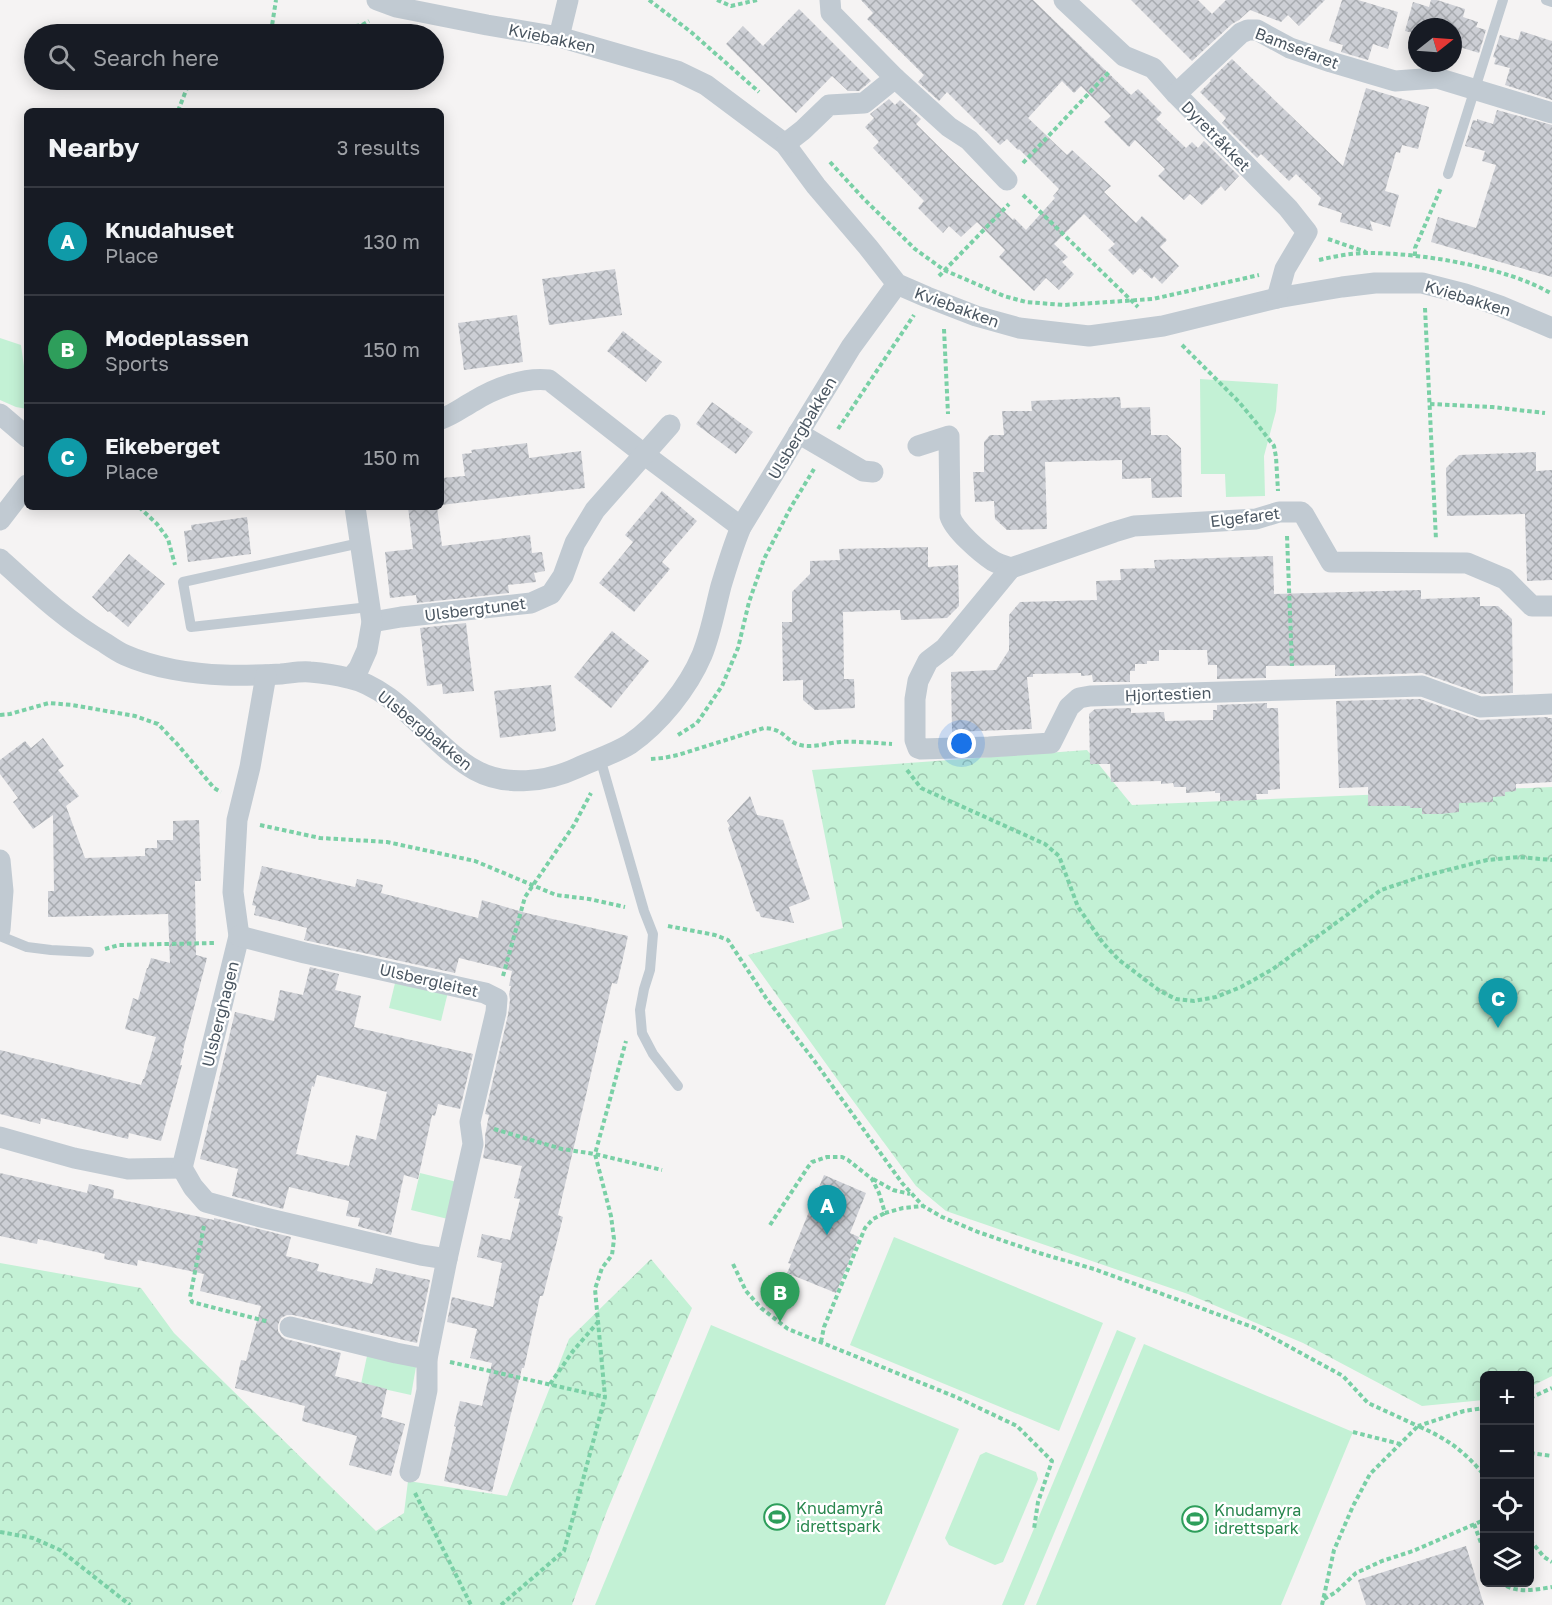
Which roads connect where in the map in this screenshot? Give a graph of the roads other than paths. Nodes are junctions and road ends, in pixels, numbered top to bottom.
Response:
1 (568, 0) edge
2 (830, 0) edge
3 (1064, 0) edge
4 (1503, 0) edge
5 (1546, 0) edge
6 (1552, 2) edge
7 (386, 3) edge
8 (559, 37) junction
9 (895, 78) junction
10 (1475, 89) junction
11 (1176, 94) junction
12 (1552, 112) edge
13 (785, 144) junction
14 (1448, 174) road end
15 (1014, 186) road end
16 (897, 284) junction
17 (1277, 298) junction
18 (1552, 328) edge
19 (0, 414) edge
20 (444, 418) edge
21 (670, 425) dead end
22 (798, 433) junction
23 (24, 434) edge
24 (918, 446) dead end
25 (645, 455) junction
26 (873, 472) dead end
27 (24, 489) edge
28 (354, 510) edge
29 (0, 520) edge
30 (741, 527) junction
31 (360, 543) junction
32 (0, 559) edge
33 (1011, 568) junction
34 (1552, 606) edge
35 (370, 614) junction
36 (267, 675) junction
37 (351, 678) junction
38 (1552, 704) edge
39 (600, 758) junction
40 (0, 860) edge
41 (0, 930) edge
42 (0, 936) edge
43 (239, 936) junction
44 (89, 952) road end
45 (678, 1086) dead end
46 (0, 1137) edge
47 (182, 1168) junction
48 (447, 1259) junction
49 (290, 1327) road end
50 (427, 1359) junction
51 (410, 1472) road end

1 - 8 street
2 - 9 street
3 - 11 street, Dyretråkket
4 - 10 lane
5 - 6 lane
7 - 8 street, Kviebakken
8 - 13 street, Kviebakken
9 - 13 street
9 - 15 street
10 - 11 street, Bamsefaret
10 - 12 street, Bamsefaret
10 - 14 lane
11 - 17 street, Dyretråkket
13 - 16 street, Kviebakken
16 - 17 street, Kviebakken
16 - 22 street, Ulsbergbakken
17 - 18 street, Kviebakken
19 - 23 street
20 - 25 street
21 - 25 street, Ulsbergtunet
22 - 26 street
22 - 30 street, Ulsbergbakken
24 - 33 street
25 - 30 street
25 - 35 street, Ulsbergtunet
27 - 29 street
28 - 31 street
30 - 39 street, Ulsbergbakken
31 - 35 street
31 - 35 lane
32 - 36 street, Ulsbergbakken
33 - 34 street, Elgefaret
33 - 38 street, Hjortestien
35 - 37 street
36 - 37 street, Ulsbergbakken
36 - 43 street, Ulsberghagen
37 - 39 street, Ulsbergbakken
39 - 45 lane
40 - 41 street
42 - 44 lane
43 - 47 street, Ulsberghagen
43 - 48 street, Ulsbergleitet
46 - 47 street
47 - 48 street
48 - 50 street, Ulsbergleitet
49 - 50 street
50 - 51 street, Ulsbergleitet

